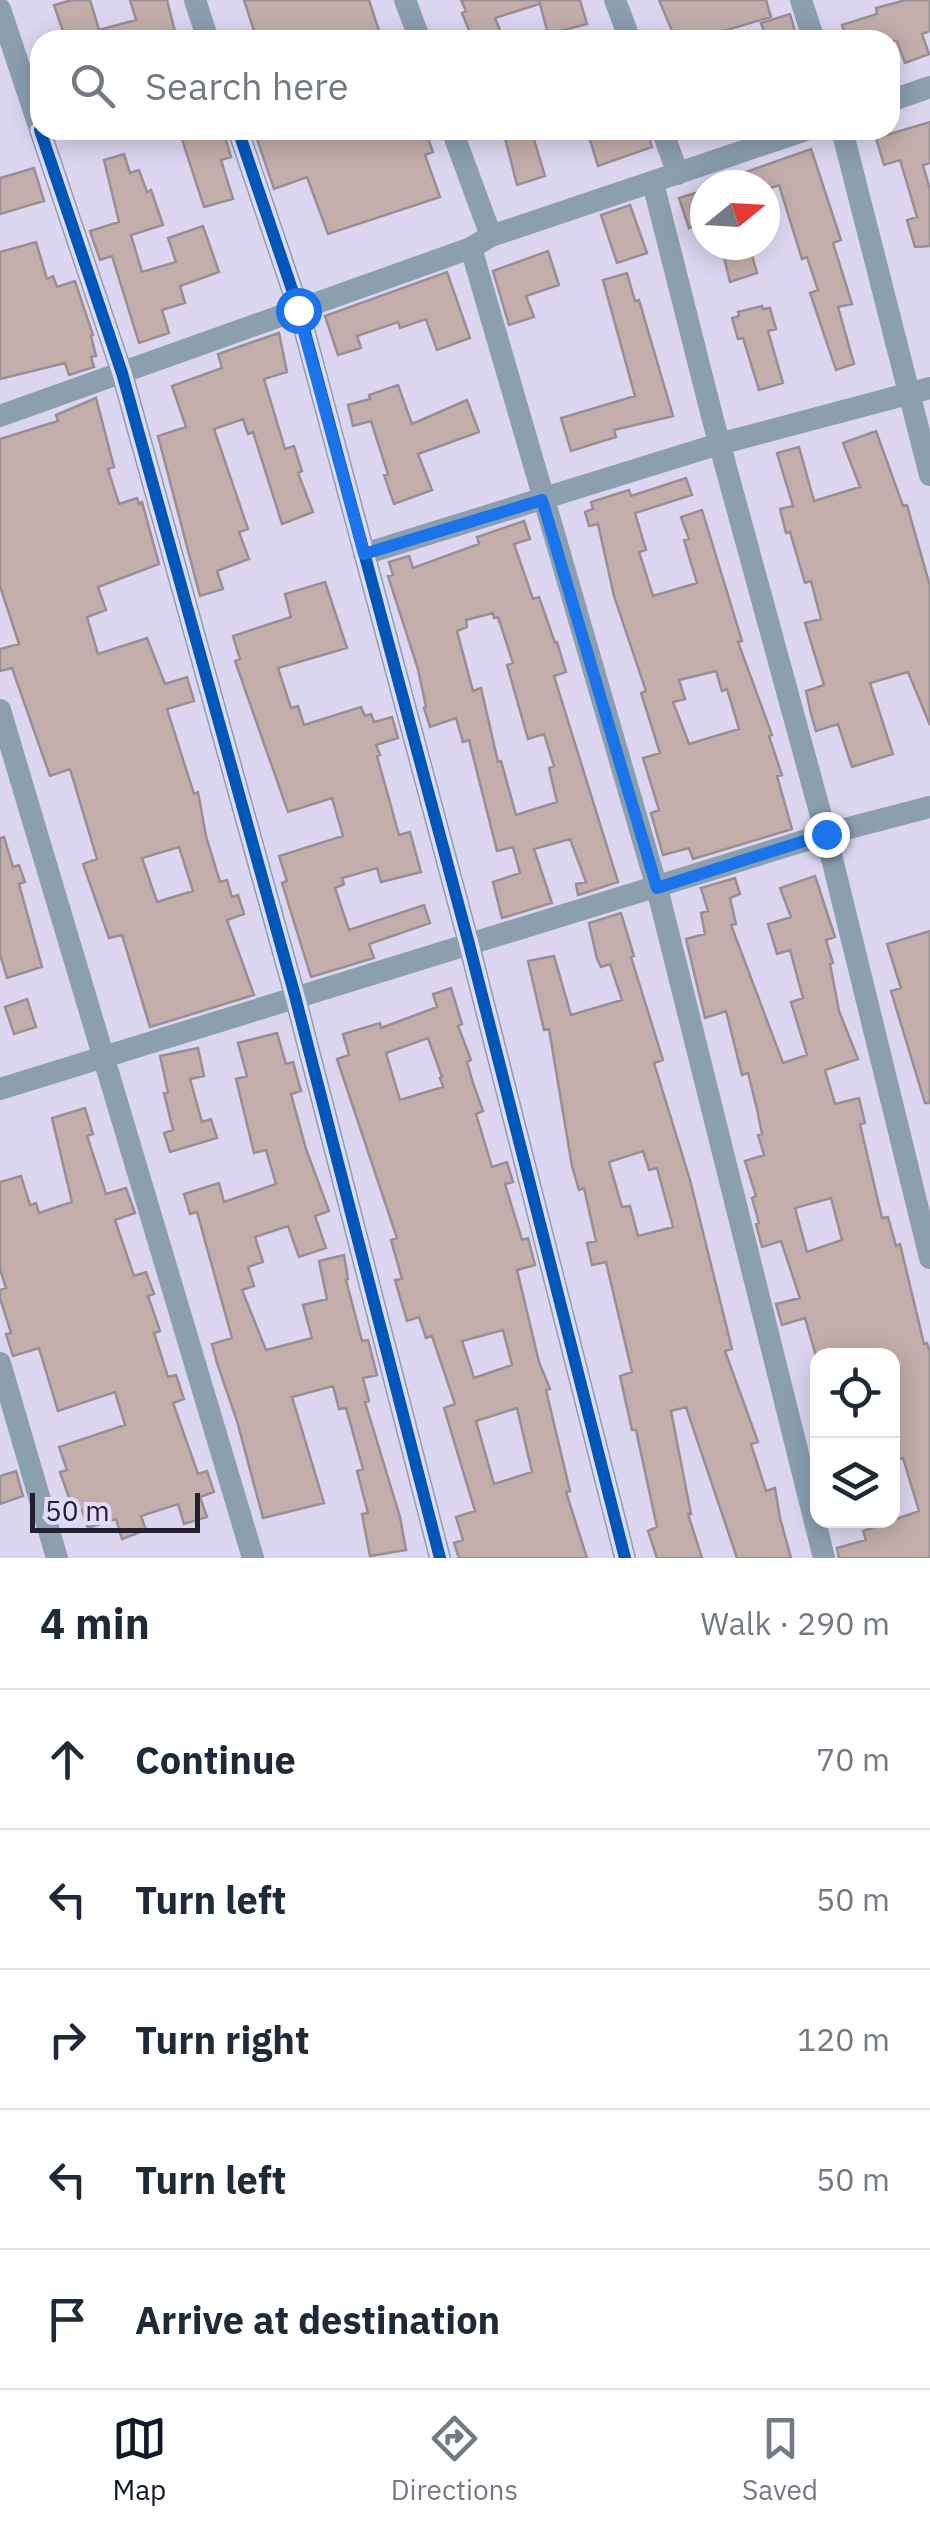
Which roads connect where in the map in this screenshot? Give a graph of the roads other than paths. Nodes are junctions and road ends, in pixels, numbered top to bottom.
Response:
1 (195, 0) edge
2 (405, 0) edge
3 (616, 0) edge
4 (801, 0) edge
5 (0, 10) edge
6 (205, 30) edge
7 (416, 30) edge
8 (626, 30) edge
9 (811, 30) edge
10 (930, 87) edge
11 (900, 98) edge
12 (30, 99) edge
13 (44, 140) edge
14 (241, 140) edge
15 (455, 140) edge
16 (666, 140) edge
17 (777, 140) edge
18 (845, 140) edge
19 (678, 174) junction
20 (652, 183) junction
21 (481, 242) junction
22 (298, 310) junction
23 (122, 373) junction
24 (919, 391) edge
25 (0, 416) edge
26 (720, 444) junction
27 (930, 475) edge
28 (542, 500) junction
29 (364, 554) junction
30 (0, 710) edge
31 (930, 807) edge
32 (826, 834) junction
33 (657, 888) junction
34 (469, 944) junction
35 (295, 996) junction
36 (104, 1057) junction
37 (0, 1089) edge
38 (930, 1258) edge
39 (0, 1362) edge
40 (57, 1558) edge
41 (253, 1558) edge
42 (440, 1558) edge
43 (625, 1558) edge
44 (824, 1558) edge

1 - 6 street
2 - 7 street
3 - 8 street
4 - 9 street
5 - 12 street
10 - 11 street
13 - 23 street
14 - 22 street
15 - 21 street
16 - 19 street
17 - 19 street
18 - 24 street
19 - 20 street
20 - 21 street
20 - 26 street
21 - 22 street
21 - 28 street
22 - 23 street
22 - 29 street
23 - 25 street
23 - 35 street
24 - 26 street
24 - 27 street
26 - 28 street
26 - 32 street
28 - 29 street
28 - 33 street
29 - 34 street
30 - 36 street
31 - 32 street
32 - 33 street
32 - 38 street
33 - 34 street
33 - 44 street
34 - 35 street
34 - 43 street
35 - 36 street
35 - 42 street
36 - 37 street
36 - 41 street
39 - 40 street

